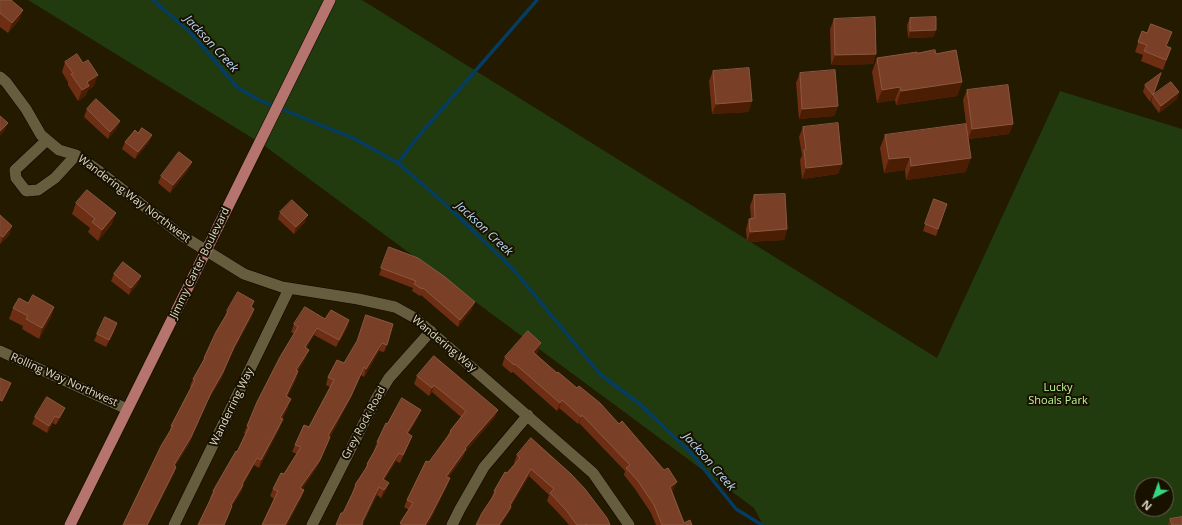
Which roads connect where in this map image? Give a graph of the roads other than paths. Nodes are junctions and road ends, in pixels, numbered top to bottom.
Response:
1 (330, 0) edge
2 (0, 77) edge
3 (47, 140) junction
4 (76, 155) junction
5 (206, 251) junction
6 (289, 289) junction
7 (431, 331) junction
8 (0, 351) edge
9 (127, 409) junction
10 (528, 415) junction
11 (70, 525) edge
12 (174, 525) edge
13 (312, 525) edge
14 (452, 525) edge
15 (629, 525) edge

1 - 5 main road, Jimmy Carter Boulevard
2 - 3 street, Wandering Way Northwest
3 - 4 street, Wandering Way Northwest
3 - 4 street
4 - 5 street, Wandering Way Northwest
5 - 6 street, Wandering Way
5 - 9 main road, Jimmy Carter Boulevard
6 - 7 street, Wandering Way
6 - 12 street, Wanderring Way
7 - 10 street, Wandering Way
7 - 13 street, Grey Rock Road
8 - 9 street, Rolling Way Northwest
9 - 11 main road, Jimmy Carter Boulevard
10 - 14 street
10 - 15 street, Wandering Way

